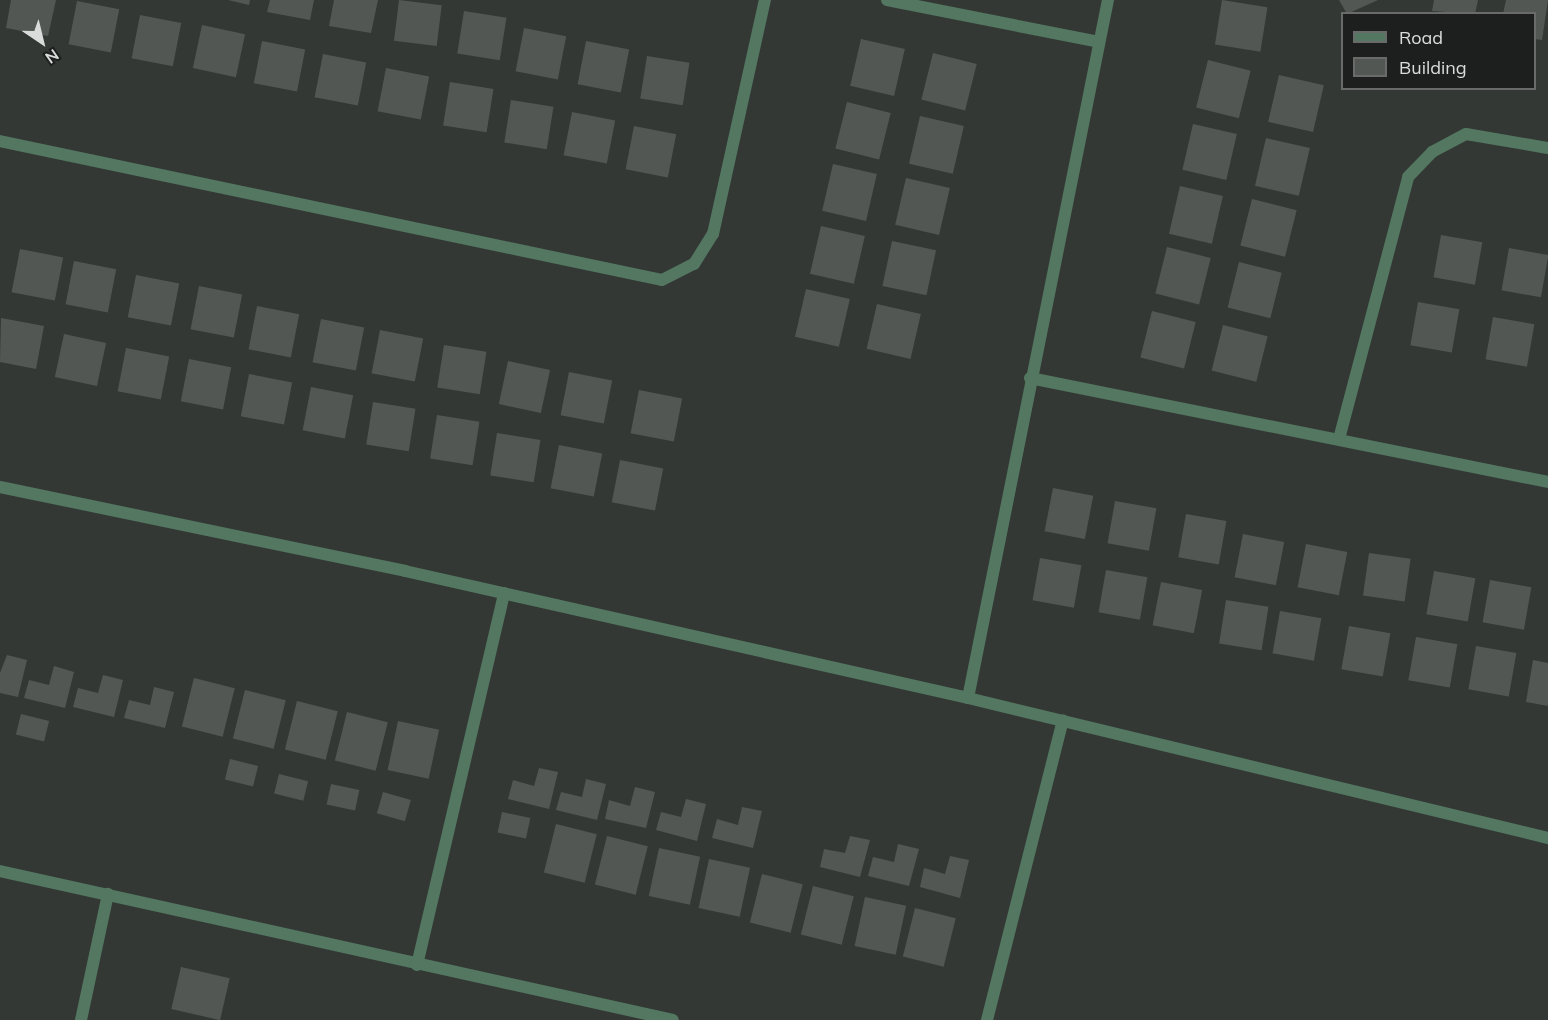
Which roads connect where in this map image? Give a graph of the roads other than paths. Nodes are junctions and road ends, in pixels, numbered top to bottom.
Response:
1 (765, 0) edge
2 (886, 0) edge
3 (1108, 0) edge
4 (1099, 42) junction
5 (0, 141) edge
6 (1548, 148) edge
7 (1030, 378) junction
8 (1339, 439) junction
9 (1548, 482) edge
10 (0, 487) edge
11 (504, 593) junction
12 (968, 698) junction
13 (1063, 720) junction
14 (1548, 838) edge
15 (0, 871) edge
16 (108, 894) junction
17 (417, 965) junction
18 (81, 1020) edge
19 (673, 1020) edge
20 (987, 1020) edge

1 - 5 street
2 - 4 street
3 - 4 street
4 - 7 street
6 - 8 street
7 - 8 street
7 - 12 street
8 - 9 street
10 - 11 street
11 - 12 street
11 - 17 street
12 - 13 street
13 - 14 street
13 - 20 street
15 - 16 street
16 - 17 street
16 - 18 street
17 - 19 street

